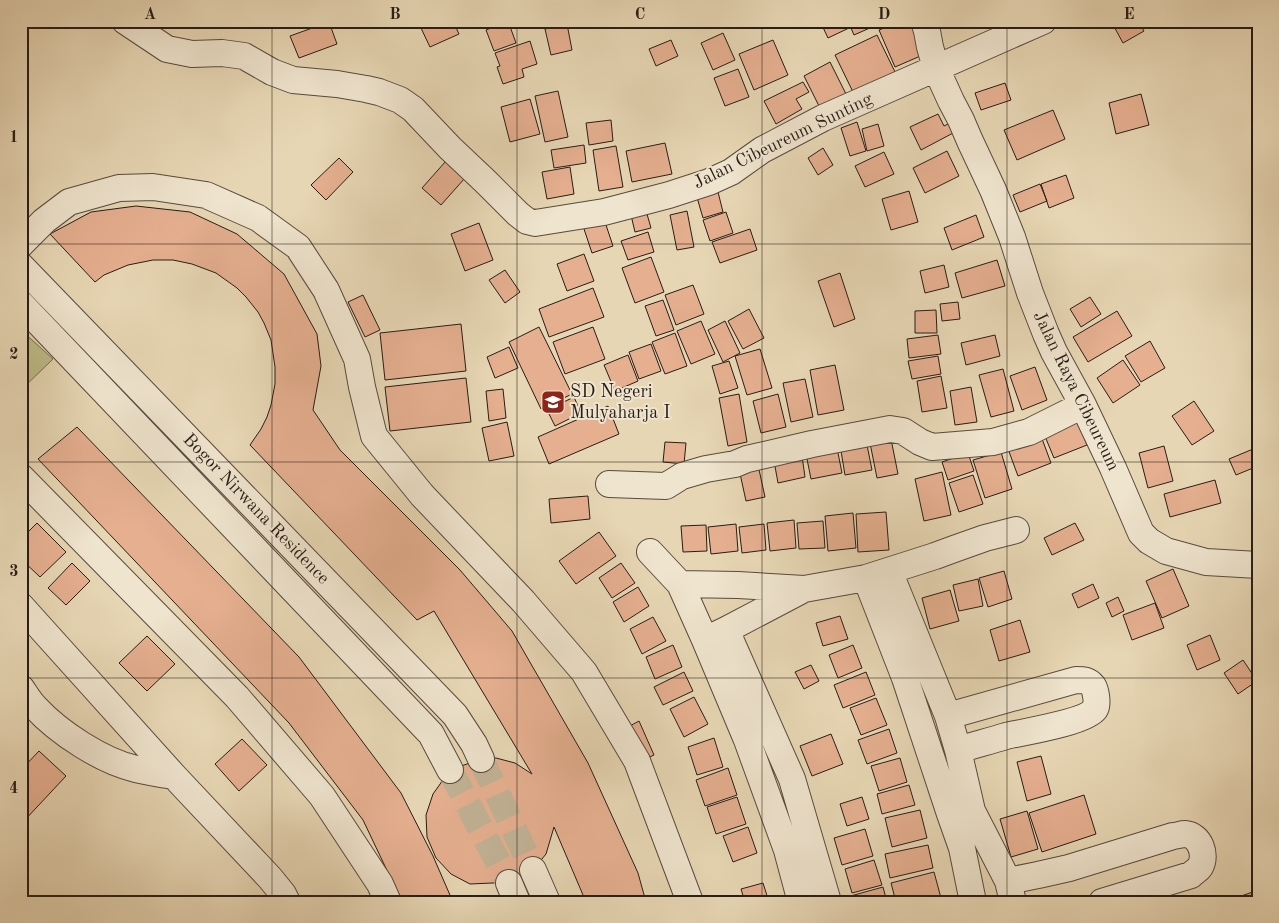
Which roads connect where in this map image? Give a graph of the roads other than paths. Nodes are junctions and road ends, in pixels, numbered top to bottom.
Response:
1 (125, 21) edge
2 (924, 21) edge
3 (1043, 21) edge
4 (936, 68) junction
5 (21, 244) edge
6 (21, 266) edge
7 (21, 304) edge
8 (61, 306) junction
9 (43, 326) junction
10 (1084, 405) junction
11 (21, 477) edge
12 (609, 484) dead end
13 (1016, 530) dead end
14 (650, 552) dead end
15 (1258, 565) edge
16 (878, 575) junction
17 (680, 584) junction
18 (804, 589) junction
19 (21, 606) edge
20 (716, 635) junction
21 (21, 688) edge
22 (948, 716) junction
23 (958, 750) junction
24 (481, 759) tunnel mouth
25 (450, 770) tunnel mouth
26 (174, 776) junction
27 (961, 812) junction
28 (799, 845) junction
29 (533, 870) tunnel mouth
30 (1011, 891) edge
31 (287, 902) edge
32 (388, 902) edge
33 (546, 902) edge
34 (690, 902) edge
35 (801, 902) edge
36 (828, 902) edge
37 (973, 902) edge
38 (1102, 902) edge

1 - 4 street, Jalan Cibeureum Sunting
2 - 4 street, Jalan Raya Cibeureum
3 - 4 street, Jalan Cibeureum Sunting
4 - 10 street, Jalan Raya Cibeureum
5 - 34 street
6 - 8 street, Bogor Nirwana Residence
7 - 9 street, Bogor Nirwana Residence
8 - 9 street
8 - 24 street, Bogor Nirwana Residence
9 - 25 street, Bogor Nirwana Residence
10 - 12 street
10 - 15 street, Jalan Raya Cibeureum
11 - 32 street
13 - 16 street
14 - 17 street
16 - 18 street
16 - 22 street
16 - 27 street
17 - 18 street
17 - 20 street
18 - 20 street
19 - 26 street
20 - 28 street
21 - 26 street
22 - 23 street
22 - 23 street
23 - 27 street
26 - 31 street
27 - 30 street
27 - 37 street
28 - 35 street
28 - 36 street
29 - 33 street
30 - 38 street

